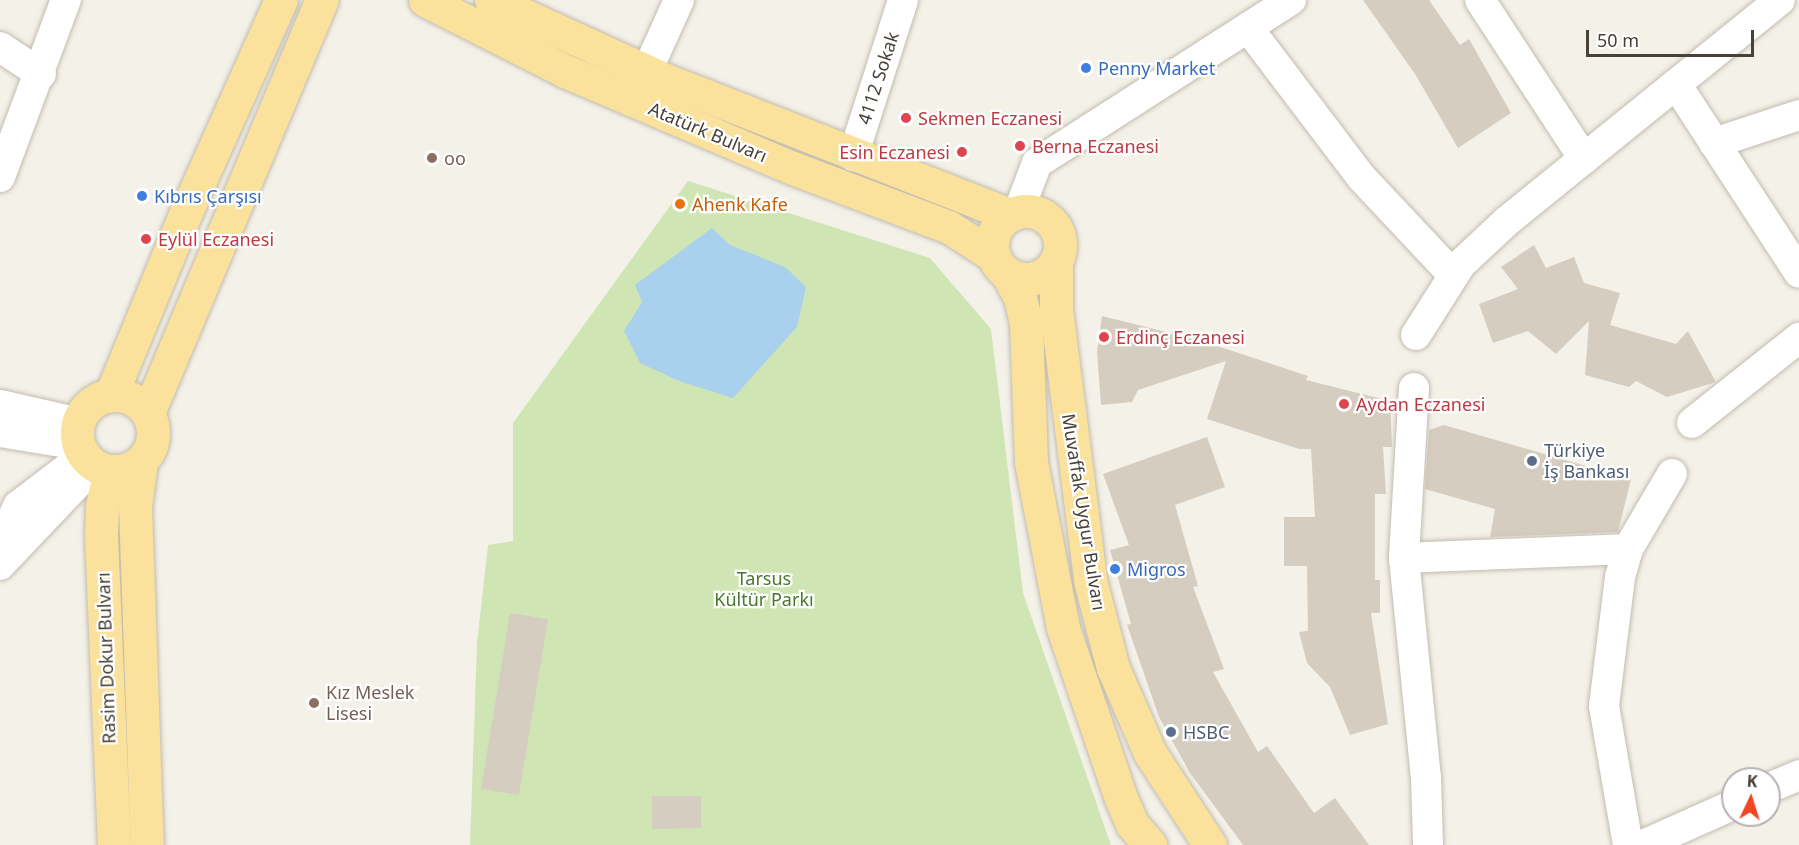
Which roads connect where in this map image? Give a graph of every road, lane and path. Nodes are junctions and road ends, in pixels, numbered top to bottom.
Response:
1 (66, 0) edge
2 (280, 0) edge
3 (322, 0) edge
4 (425, 0) edge
5 (491, 0) edge
6 (679, 0) edge
7 (903, 0) edge
8 (1480, 0) edge
9 (1780, 0) edge
10 (1284, 2) edge
11 (1248, 28) junction
12 (0, 47) edge
13 (646, 71) junction
14 (41, 74) junction
15 (1676, 84) junction
16 (1799, 115) edge
17 (1714, 143) junction
18 (853, 156) junction
19 (1584, 159) junction
20 (0, 177) edge
21 (1014, 214) junction
22 (1056, 261) junction
23 (1001, 265) junction
24 (1799, 273) edge
25 (1453, 274) junction
26 (1416, 335) dead end
27 (1799, 338) edge
28 (1414, 388) dead end
29 (111, 395) junction
30 (0, 405) edge
31 (148, 413) junction
32 (1692, 423) dead end
33 (0, 432) edge
34 (89, 452) junction
35 (141, 462) junction
36 (1672, 474) dead end
37 (0, 545) edge
38 (1628, 549) junction
39 (1404, 558) junction
40 (0, 565) edge
41 (1799, 775) edge
42 (1781, 783) edge
43 (1721, 816) edge
44 (1701, 833) edge
45 (1136, 838) edge
46 (114, 845) edge
47 (147, 845) edge
48 (1210, 845) edge
49 (1428, 845) edge
50 (1628, 845) edge
51 (1643, 845) edge

1 - 14 street
2 - 29 main road
3 - 31 main road
4 - 23 main road, Atatürk Bulvarı
5 - 13 main road, Atatürk Bulvarı
6 - 13 street
7 - 18 street, 4112 Sokak
8 - 19 street
9 - 15 street
10 - 11 street
11 - 21 street
11 - 25 street
12 - 14 street
13 - 18 main road, Atatürk Bulvarı
14 - 20 street
15 - 17 street
15 - 19 street
16 - 17 street
17 - 24 street
18 - 21 main road, Atatürk Bulvarı
19 - 25 street
21 - 22 main road
21 - 23 main road
22 - 23 main road
22 - 48 main road, Muvaffak Uygur Bulvarı
23 - 45 main road
25 - 26 street
27 - 32 street
28 - 39 street
29 - 31 main road
29 - 34 main road
30 - 34 street
31 - 35 main road
33 - 34 street
34 - 35 main road
34 - 37 street
34 - 40 street
34 - 46 main road, Rasim Dokur Bulvarı
35 - 47 main road
36 - 38 street
38 - 39 street
38 - 50 street
39 - 49 street
41 - 42 street
43 - 44 street
44 - 51 street

